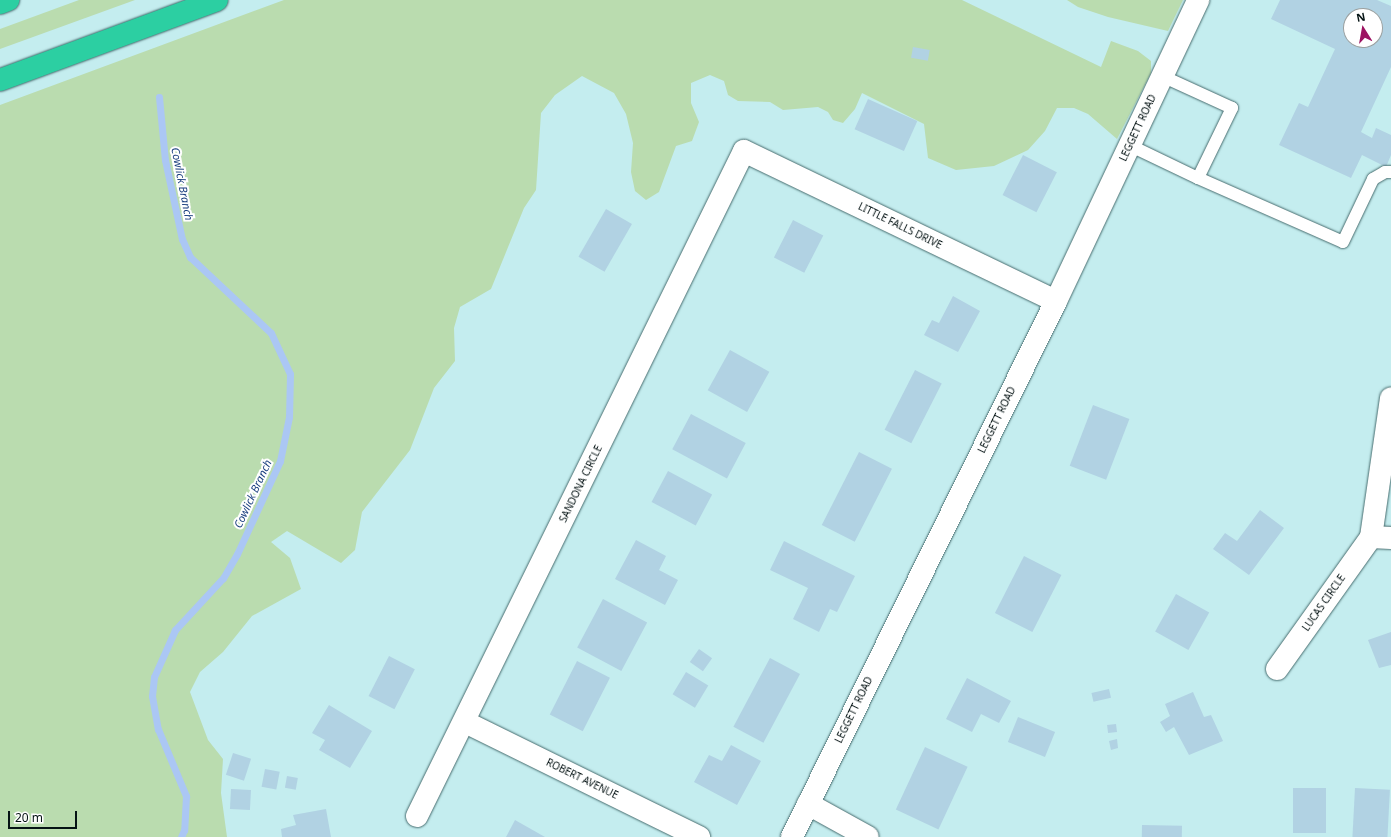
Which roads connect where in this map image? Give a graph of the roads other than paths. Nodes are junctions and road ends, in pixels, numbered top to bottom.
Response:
1 (8, 0) edge
2 (217, 0) edge
3 (1198, 0) edge
4 (0, 3) edge
5 (1162, 76) junction
6 (0, 80) edge
7 (1129, 145) junction
8 (744, 151) joint
9 (1391, 172) edge
10 (1198, 178) junction
11 (1056, 301) junction
12 (1391, 398) edge
13 (1381, 538) edge
14 (1277, 669) dead end
15 (465, 722) junction
16 (808, 804) junction
17 (417, 816) dead end
18 (699, 837) edge
19 (792, 837) edge
20 (868, 837) edge

1 - 4 highway
2 - 6 highway
3 - 5 street, LEGGETT ROAD
5 - 7 street, LEGGETT ROAD
5 - 10 lane
7 - 10 lane
7 - 11 street, LEGGETT ROAD
8 - 11 street, LITTLE FALLS DRIVE
8 - 15 street, SANDONA CIRCLE
9 - 10 lane
11 - 16 street, LEGGETT ROAD
12 - 13 street, LUCAS CIRCLE
13 - 14 street, LUCAS CIRCLE
15 - 17 street, SANDONA CIRCLE
15 - 18 street, ROBERT AVENUE
16 - 19 street, LEGGETT ROAD
16 - 20 street

